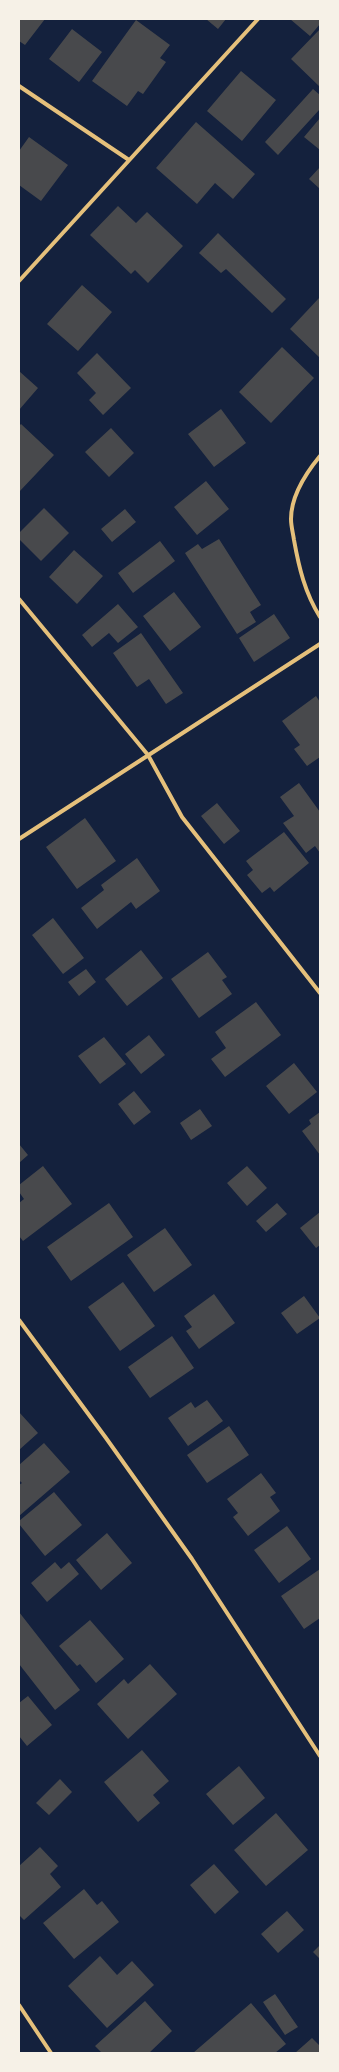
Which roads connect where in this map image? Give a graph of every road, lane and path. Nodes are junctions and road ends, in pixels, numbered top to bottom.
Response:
1 (258, 19) edge
2 (19, 86) edge
3 (129, 160) junction
4 (19, 281) edge
5 (320, 456) edge
6 (19, 599) edge
7 (320, 618) edge
8 (320, 644) edge
9 (148, 756) junction
10 (19, 839) edge
11 (320, 993) edge
12 (19, 1320) edge
13 (320, 1756) edge
14 (19, 2005) edge
15 (51, 2053) edge

1 - 3 street
2 - 3 street
3 - 4 street
5 - 7 street
6 - 9 street
8 - 9 street
9 - 10 street
9 - 11 street
12 - 13 street
14 - 15 street

